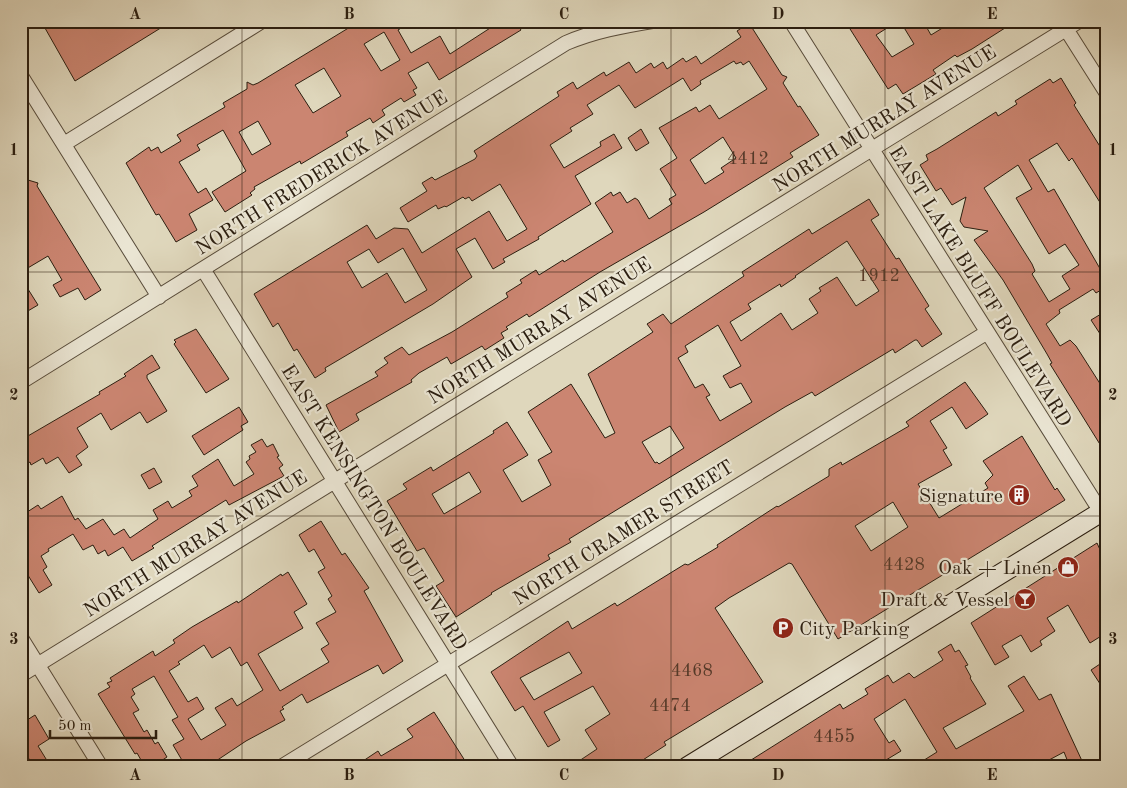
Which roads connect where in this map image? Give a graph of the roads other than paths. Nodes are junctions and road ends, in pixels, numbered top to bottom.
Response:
1 (262, 21) edge
2 (652, 21) edge
3 (792, 21) edge
4 (1079, 21) edge
5 (1063, 25) edge
6 (21, 76) edge
7 (1106, 92) edge
8 (64, 144) junction
9 (872, 148) junction
10 (203, 269) junction
11 (159, 297) junction
12 (986, 333) junction
13 (21, 382) edge
14 (334, 480) junction
15 (1104, 514) edge
16 (21, 638) edge
17 (449, 663) junction
18 (38, 664) junction
19 (21, 675) edge
20 (101, 767) edge
21 (281, 767) edge
22 (512, 767) edge
23 (687, 767) edge

1 - 8 street
2 - 10 street, NORTH FREDERICK AVENUE
3 - 9 street, EAST LAKE BLUFF BOULEVARD
4 - 5 street, NORTH MURRAY AVENUE
5 - 7 street
5 - 9 street, NORTH MURRAY AVENUE
6 - 8 street
8 - 11 street
9 - 12 street, EAST LAKE BLUFF BOULEVARD
9 - 14 street, NORTH MURRAY AVENUE
10 - 11 street, NORTH FREDERICK AVENUE
10 - 14 street, EAST KENSINGTON BOULEVARD
11 - 13 street, NORTH FREDERICK AVENUE
12 - 15 street, EAST LAKE BLUFF BOULEVARD
12 - 17 street, NORTH CRAMER STREET
14 - 17 street, EAST KENSINGTON BOULEVARD
14 - 18 street, NORTH MURRAY AVENUE
15 - 23 main road
16 - 18 street
17 - 21 street, NORTH CRAMER STREET
17 - 22 street, EAST KENSINGTON BOULEVARD
18 - 19 street, NORTH MURRAY AVENUE
18 - 20 street

